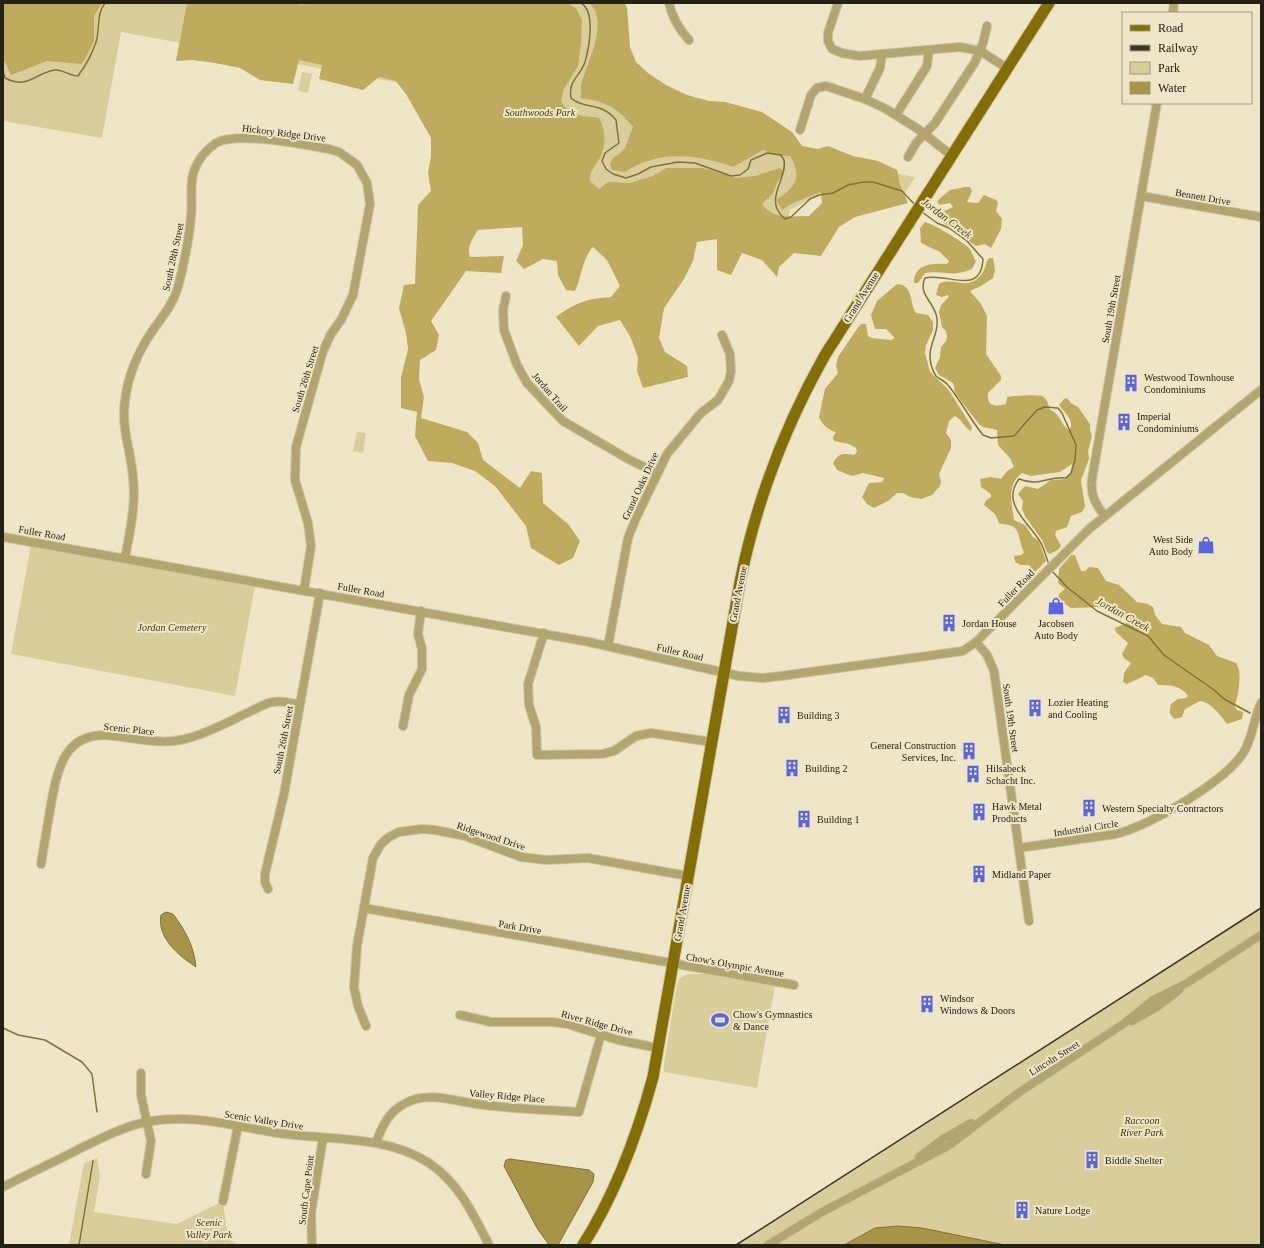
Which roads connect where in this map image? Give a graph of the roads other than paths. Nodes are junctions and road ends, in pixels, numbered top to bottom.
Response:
1 (669, 3) edge
2 (838, 3) edge
3 (1049, 3) edge
4 (987, 26) dead end
5 (689, 40) dead end
6 (929, 50) junction
7 (980, 51) junction
8 (882, 54) junction
9 (1007, 68) junction
10 (865, 99) junction
11 (1157, 104) edge
12 (896, 115) junction
13 (800, 130) dead end
14 (925, 134) junction
15 (951, 155) junction
16 (908, 157) dead end
17 (197, 163) joint
18 (366, 179) joint
19 (1141, 196) junction
20 (1261, 217) edge
21 (506, 296) dead end
22 (722, 335) dead end
23 (1261, 390) edge
24 (657, 473) junction
25 (1105, 516) junction
26 (3, 537) edge
27 (125, 558) junction
28 (304, 590) junction
29 (320, 593) junction
30 (422, 611) junction
31 (544, 633) junction
32 (976, 642) junction
33 (608, 646) junction
34 (724, 673) junction
35 (1261, 703) edge
36 (300, 705) junction
37 (403, 726) dead end
38 (712, 742) junction
39 (1019, 848) junction
40 (40, 864) dead end
41 (688, 876) junction
42 (268, 889) dead end
43 (364, 908) junction
44 (1029, 921) dead end
45 (1261, 935) edge
46 (673, 964) junction
47 (794, 985) dead end
48 (460, 1015) dead end
49 (366, 1026) dead end
50 (601, 1035) junction
51 (658, 1048) junction
52 (141, 1073) dead end
53 (146, 1122) junction
54 (238, 1126) junction
55 (323, 1138) junction
56 (376, 1143) junction
57 (146, 1174) dead end
58 (3, 1187) edge
59 (223, 1200) dead end
60 (796, 1229) junction
61 (312, 1245) edge
62 (489, 1245) edge
63 (582, 1245) edge
64 (768, 1245) edge
65 (776, 1245) edge

1 - 5 street
2 - 8 street
3 - 9 main road, Grand Avenue
4 - 7 street
6 - 7 street
6 - 8 street
6 - 12 street
7 - 9 street
7 - 14 street
8 - 10 street
9 - 15 main road, Grand Avenue
10 - 12 street
10 - 13 street
11 - 19 street, South 19th Street
12 - 14 street
14 - 15 street
14 - 16 street
15 - 34 main road, Grand Avenue
17 - 18 street, Hickory Ridge Drive
17 - 27 street, South 28th Street
18 - 28 street, South 26th Street
19 - 20 street, Bennett Drive
19 - 25 street, South 19th Street
21 - 24 street, Jordan Trail
22 - 24 street, Grand Oaks Drive
23 - 25 street, Fuller Road
24 - 33 street, Grand Oaks Drive
25 - 32 street, Fuller Road
26 - 27 street, Fuller Road
27 - 28 street, Fuller Road
28 - 29 street, Fuller Road
29 - 30 street, Fuller Road
29 - 36 street, South 26th Street
30 - 31 street, Fuller Road
30 - 37 street
31 - 33 street, Fuller Road
31 - 38 street
32 - 34 street, Fuller Road
32 - 39 street, South 19th Street
33 - 34 street, Fuller Road
34 - 38 main road, Grand Avenue
35 - 39 street, Industrial Circle
36 - 40 street, Scenic Place
36 - 42 street, South 26th Street
38 - 41 main road, Grand Avenue
39 - 44 street, South 19th Street
41 - 43 street, Ridgewood Drive
41 - 46 main road, Grand Avenue
43 - 46 street, Park Drive
43 - 49 street, Ridgewood Drive
45 - 60 street, Lincoln Street
46 - 47 street, Chow's Olympic Avenue
46 - 51 main road, Grand Avenue
48 - 50 street, River Ridge Drive
50 - 51 street, River Ridge Drive
50 - 56 street, Valley Ridge Place
51 - 63 main road, Grand Avenue
52 - 53 street
53 - 54 street, Scenic Valley Drive
53 - 57 street
53 - 58 street, Scenic Valley Drive
54 - 55 street, Scenic Valley Drive
54 - 59 street
55 - 56 street, Scenic Valley Drive
55 - 61 street, South Cape Point
56 - 62 street, Scenic Valley Drive
60 - 64 street, Lincoln Street
60 - 65 street, Lincoln Street

